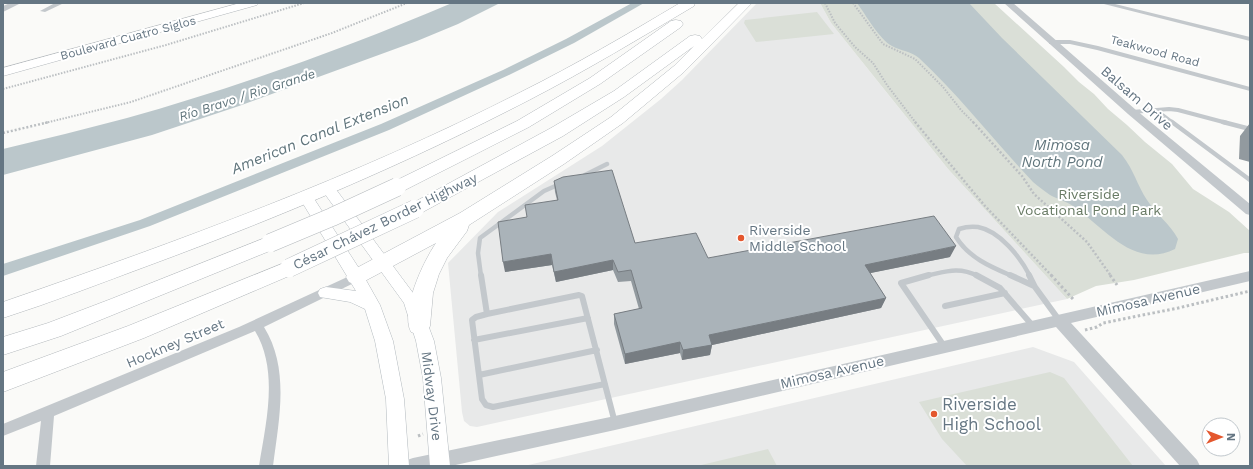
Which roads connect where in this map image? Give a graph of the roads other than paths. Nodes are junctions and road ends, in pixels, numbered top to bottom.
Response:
1 (17, 3) edge
2 (61, 3) edge
3 (217, 3) edge
4 (253, 3) edge
5 (689, 3) edge
6 (702, 3) edge
7 (737, 3) edge
8 (746, 3) edge
9 (1008, 3) edge
10 (1103, 3) edge
11 (3, 9) edge
12 (43, 11) dead end
13 (1250, 39) edge
14 (1052, 42) junction
15 (3, 61) edge
16 (3, 72) edge
17 (1250, 89) edge
18 (1156, 110) junction
19 (1132, 112) junction
20 (1250, 129) edge
21 (607, 164) dead end
22 (580, 177) edge
23 (1250, 180) edge
24 (566, 182) edge
25 (327, 187) junction
26 (306, 197) junction
27 (1250, 211) edge
28 (467, 218) junction
29 (384, 263) junction
30 (1250, 276) edge
31 (356, 277) junction
32 (1034, 286) junction
33 (326, 293) junction
34 (1006, 293) junction
35 (372, 305) junction
36 (945, 306) dead end
37 (3, 310) edge
38 (487, 314) junction
39 (588, 318) junction
40 (1059, 320) junction
41 (257, 325) junction
42 (1032, 325) junction
43 (419, 326) junction
44 (474, 340) junction
45 (3, 346) edge
46 (944, 346) junction
47 (597, 350) junction
48 (479, 376) junction
49 (3, 382) edge
50 (605, 384) junction
51 (48, 413) junction
52 (615, 423) junction
53 (3, 430) edge
54 (440, 463) edge
55 (43, 466) edge
56 (266, 466) edge
57 (399, 466) edge
58 (413, 466) edge
59 (1191, 466) edge

1 - 11 street
2 - 12 street
3 - 15 highway, Boulevard Cuatro Siglos
4 - 16 highway, Boulevard Cuatro Siglos
5 - 25 highway
6 - 45 highway, César Chávez Border Highway, bridge
7 - 49 highway, César Chávez Border Highway, bridge
8 - 28 highway
9 - 14 street, Balsam Drive
10 - 13 street
14 - 17 street, Teakwood Road
14 - 19 street, Balsam Drive
18 - 19 lane
18 - 20 lane
18 - 23 lane
19 - 27 street, Balsam Drive
21 - 22 lane
24 - 38 lane
25 - 26 highway
25 - 29 main road, Midway Drive
26 - 31 main road
26 - 37 highway
28 - 29 highway
28 - 43 highway
29 - 31 highway
29 - 43 main road, Midway Drive
30 - 40 street, Mimosa Avenue
31 - 33 street, Hockney Street
31 - 35 main road
32 - 32 lane
32 - 40 lane
33 - 35 main road
33 - 41 street, Hockney Street
34 - 36 lane
34 - 42 lane
34 - 46 lane
35 - 57 main road
38 - 39 lane
38 - 44 lane
39 - 44 lane
39 - 47 lane
40 - 42 street, Mimosa Avenue
40 - 59 street
41 - 51 street, Hockney Street
41 - 56 street
42 - 46 street, Mimosa Avenue
43 - 54 main road, Midway Drive
44 - 48 lane
46 - 52 street, Mimosa Avenue
47 - 48 lane
47 - 50 lane
48 - 50 lane
50 - 52 lane
51 - 53 street, Hockney Street
51 - 55 street
52 - 54 street, Mimosa Avenue
54 - 58 street, Mimosa Avenue

